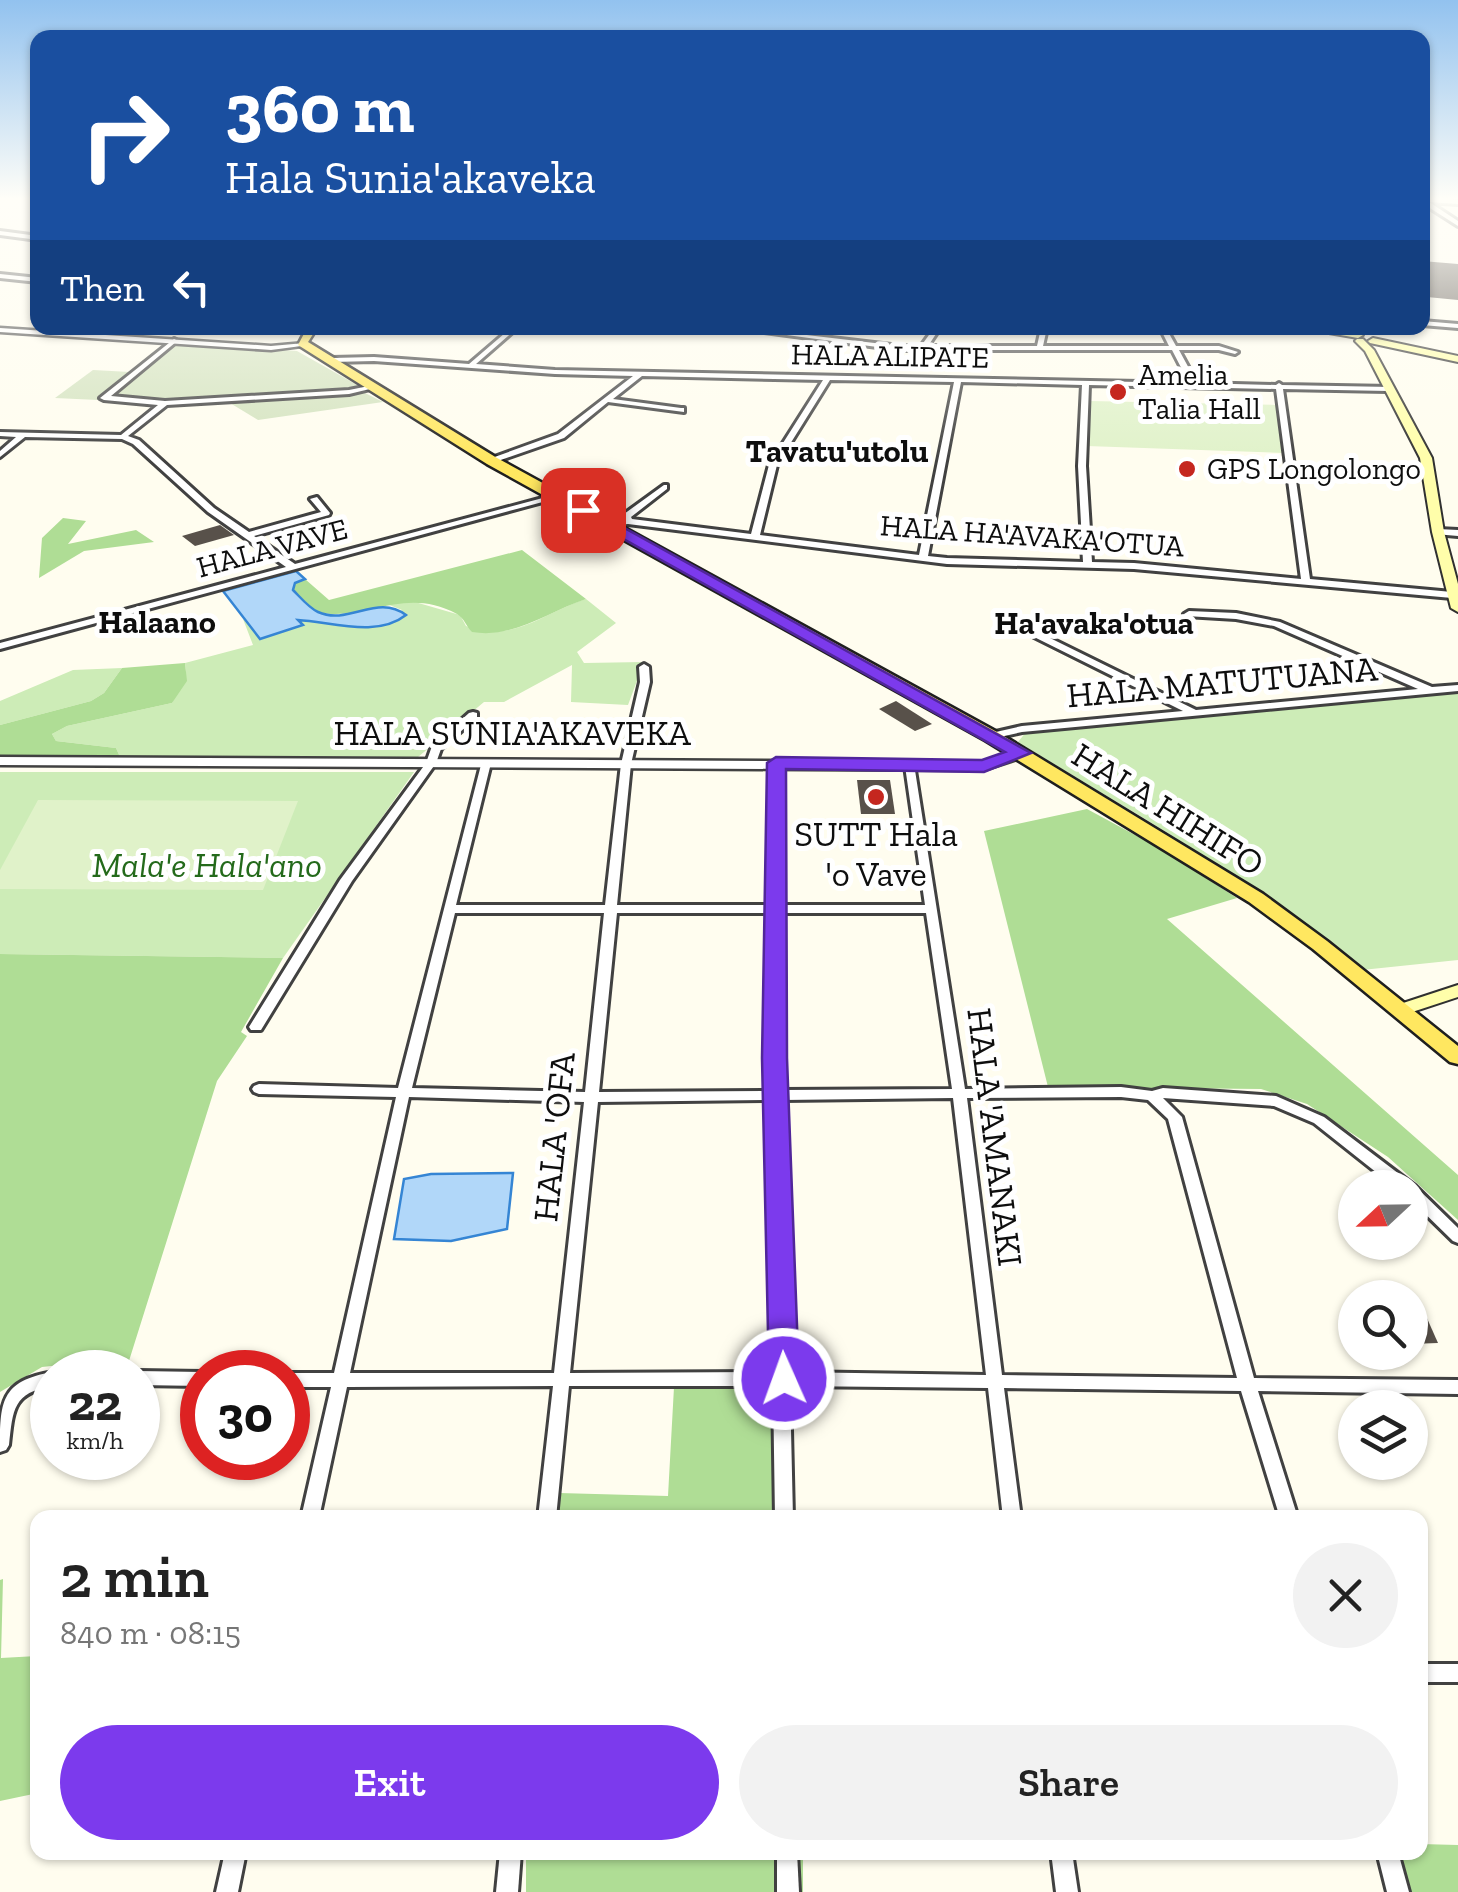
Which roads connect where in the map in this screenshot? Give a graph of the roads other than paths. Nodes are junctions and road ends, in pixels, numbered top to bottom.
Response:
1 (1430, 323) edge
2 (1458, 326) edge
3 (0, 330) edge
4 (30, 332) edge
5 (87, 335) edge
6 (306, 335) edge
7 (506, 335) edge
8 (807, 335) edge
9 (932, 335) edge
10 (1042, 335) edge
11 (1167, 335) edge
12 (1367, 338) edge
13 (174, 340) junction
14 (305, 344) junction
15 (1040, 346) junction
16 (1174, 347) junction
17 (924, 348) junction
18 (1235, 352) dead end
19 (1458, 358) edge
20 (332, 360) junction
21 (469, 367) junction
22 (640, 374) junction
23 (828, 378) junction
24 (958, 379) junction
25 (1086, 382) junction
26 (1193, 383) junction
27 (1279, 385) junction
28 (374, 387) junction
29 (1388, 389) junction
30 (607, 400) junction
31 (165, 403) junction
32 (681, 410) dead end
33 (0, 434) edge
34 (23, 435) junction
35 (122, 438) junction
36 (0, 456) edge
37 (492, 461) junction
38 (664, 487) dead end
39 (557, 497) junction
40 (314, 499) dead end
41 (628, 521) junction
42 (609, 523) junction
43 (1438, 532) junction
44 (1458, 533) edge
45 (246, 536) junction
46 (756, 536) junction
47 (924, 558) junction
48 (1088, 565) junction
49 (294, 568) junction
50 (1306, 581) junction
51 (1452, 595) junction
52 (1458, 608) edge
53 (1189, 614) dead end
54 (997, 615) dead end
55 (0, 646) edge
56 (644, 667) dead end
57 (1458, 688) edge
58 (1432, 690) junction
59 (1194, 712) junction
60 (473, 715) dead end
61 (992, 736) junction
62 (1021, 753) junction
63 (0, 761) edge
64 (430, 763) junction
65 (486, 763) junction
66 (776, 763) junction
67 (626, 764) junction
68 (910, 766) junction
69 (611, 908) junction
70 (932, 909) junction
71 (449, 910) junction
72 (773, 912) junction
73 (1458, 992) edge
74 (1400, 1010) junction
75 (256, 1027) dead end
76 (1458, 1058) edge
77 (259, 1090) dead end
78 (959, 1092) junction
79 (403, 1095) junction
80 (775, 1095) junction
81 (1152, 1096) junction
82 (591, 1097) junction
83 (1384, 1170) edge
84 (1428, 1208) edge
85 (1458, 1237) edge
86 (784, 1379) junction
87 (310, 1380) edge
88 (340, 1380) junction
89 (562, 1380) junction
90 (993, 1382) junction
91 (30, 1384) edge
92 (1246, 1384) junction
93 (1458, 1387) edge
94 (0, 1445) edge
95 (312, 1510) edge
96 (549, 1510) edge
97 (784, 1510) edge
98 (1011, 1510) edge
99 (1285, 1510) edge
100 (1428, 1672) edge
101 (1458, 1673) edge
102 (234, 1860) edge
103 (511, 1860) edge
104 (787, 1860) edge
105 (1062, 1860) edge
106 (1389, 1860) edge
107 (227, 1892) edge
108 (507, 1892) edge
109 (788, 1892) edge
110 (1067, 1892) edge
111 (1398, 1892) edge

1 - 2 street
3 - 4 street
5 - 13 street
6 - 14 main road
7 - 21 street
8 - 17 street
9 - 17 street
10 - 15 street
11 - 16 street
12 - 19 main road
12 - 29 main road
13 - 14 street
13 - 31 street
14 - 20 main road, HALA HIHIFO
15 - 16 street
15 - 17 street
16 - 18 street
16 - 26 street
20 - 21 street, HALA ALIPATE
20 - 28 main road, HALA HIHIFO
21 - 22 street, HALA ALIPATE
22 - 23 street, HALA ALIPATE
22 - 30 street
23 - 24 street, HALA ALIPATE
23 - 46 street
24 - 25 street, HALA ALIPATE
24 - 47 street
25 - 26 street, HALA ALIPATE
25 - 48 street
26 - 27 street, HALA ALIPATE
27 - 29 street, HALA ALIPATE
27 - 50 street
28 - 31 street
28 - 37 main road, HALA HIHIFO
29 - 43 main road
30 - 32 street
30 - 37 street
31 - 35 street
33 - 34 street
34 - 35 street
34 - 36 street
35 - 45 street
37 - 39 main road, HALA HIHIFO
38 - 41 street
39 - 42 main road, HALA HIHIFO
39 - 49 street, HALA VAVE
40 - 45 street
41 - 42 street, HALA HA'AVAKA'OTUA
41 - 46 street, HALA HA'AVAKA'OTUA
42 - 61 main road, HALA HIHIFO
43 - 44 street
43 - 51 main road
45 - 49 street
46 - 47 street, HALA HA'AVAKA'OTUA
47 - 48 street, HALA HA'AVAKA'OTUA
48 - 50 street, HALA HA'AVAKA'OTUA
49 - 55 street, HALA VAVE
50 - 51 street, HALA HA'AVAKA'OTUA
51 - 52 main road
53 - 58 street
54 - 59 street
56 - 67 street, HALA 'OFA
57 - 58 street, HALA MATUTUANA
58 - 59 street, HALA MATUTUANA
59 - 61 street, HALA MATUTUANA
60 - 64 street
61 - 62 main road, HALA HIHIFO
62 - 68 street, HALA SUNIA'AKAVEKA
62 - 74 main road, HALA HIHIFO
63 - 64 street, HALA SUNIA'AKAVEKA
64 - 65 street, HALA SUNIA'AKAVEKA
64 - 75 street
65 - 67 street, HALA SUNIA'AKAVEKA
65 - 71 street
66 - 67 street, HALA SUNIA'AKAVEKA
66 - 68 street, HALA SUNIA'AKAVEKA
66 - 72 street
67 - 69 street, HALA 'OFA
68 - 70 street, HALA 'AMANAKI
69 - 71 street
69 - 72 street
69 - 82 street, HALA 'OFA
70 - 72 street
70 - 78 street, HALA 'AMANAKI
71 - 79 street
72 - 80 street
73 - 74 main road
74 - 76 main road, HALA HIHIFO
77 - 79 street
78 - 80 street
78 - 81 street
78 - 90 street, HALA 'AMANAKI
79 - 82 street
79 - 88 street
80 - 82 street
80 - 86 street
81 - 83 street
81 - 92 street
82 - 89 street, HALA 'OFA
84 - 85 street
86 - 89 street
86 - 90 street
86 - 97 street
87 - 88 street
88 - 89 street
88 - 95 street
89 - 96 street, HALA 'OFA
90 - 92 street
90 - 98 street, HALA 'AMANAKI
91 - 94 street
92 - 93 street
92 - 99 street
100 - 101 street
102 - 107 street
103 - 108 street
104 - 109 street
105 - 110 street
106 - 111 street

